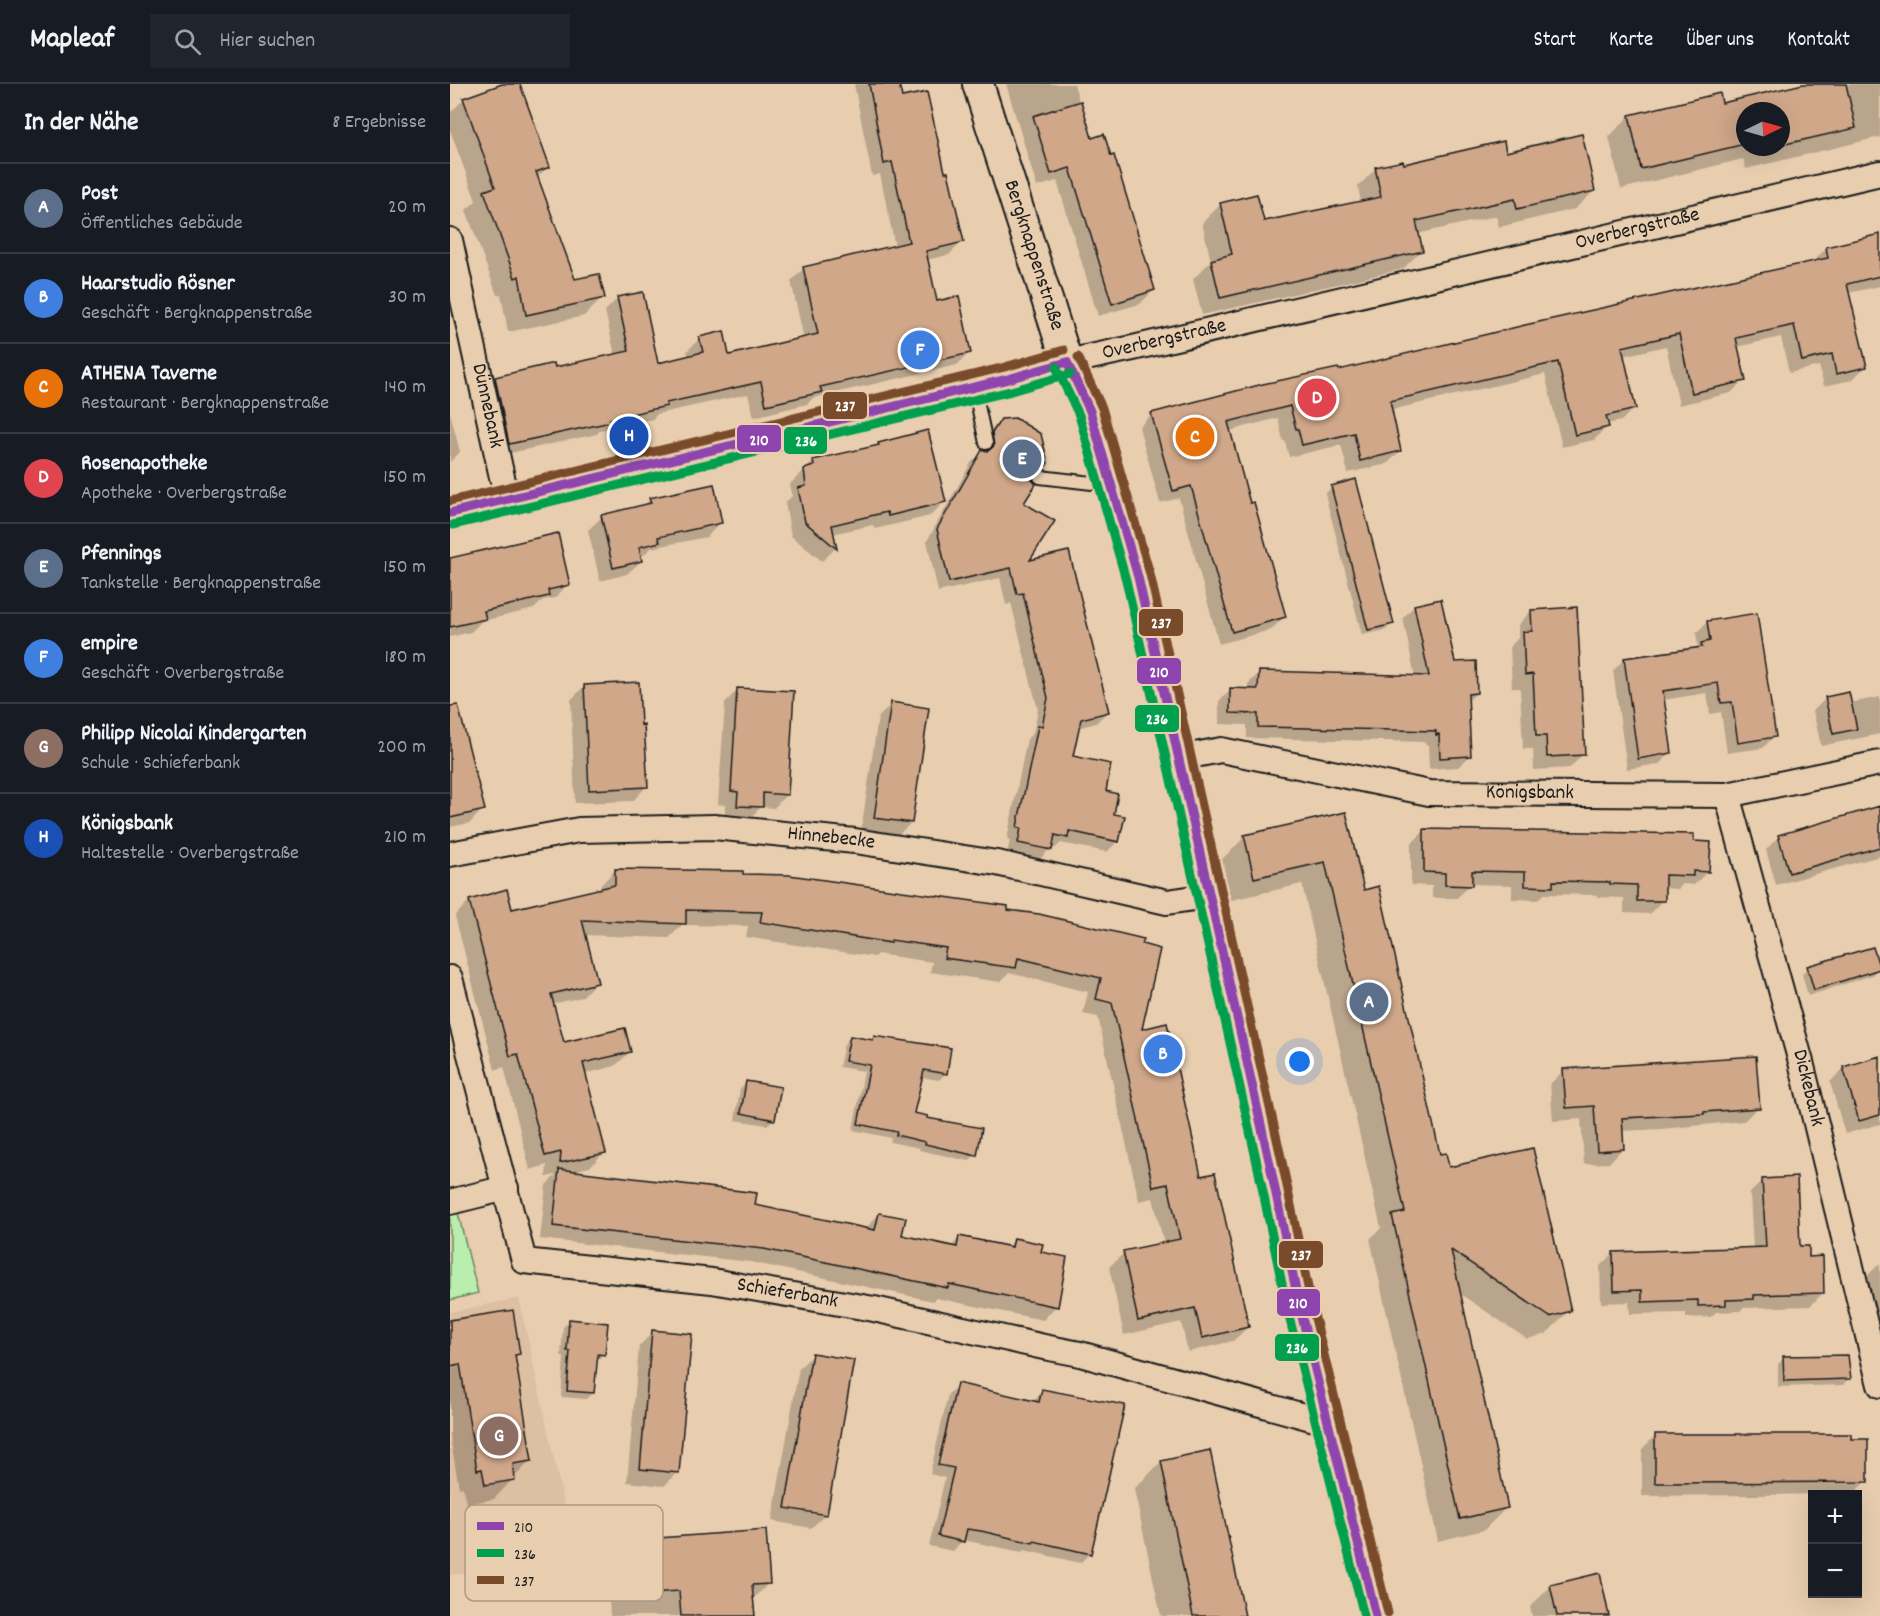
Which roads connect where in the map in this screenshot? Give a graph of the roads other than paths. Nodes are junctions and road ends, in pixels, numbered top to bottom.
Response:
1 (978, 84) edge
2 (1880, 173) edge
3 (450, 240) edge
4 (1067, 362) junction
5 (974, 387) junction
6 (986, 443) dead end
7 (1040, 477) dead end
8 (1110, 483) junction
9 (507, 500) junction
10 (450, 513) edge
11 (1179, 758) junction
12 (1880, 763) edge
13 (1727, 795) junction
14 (450, 854) edge
15 (1208, 896) junction
16 (450, 978) edge
17 (506, 1188) junction
18 (450, 1202) edge
19 (1880, 1385) edge
20 (1329, 1423) junction
21 (1376, 1616) edge

1 - 4 street, Bergknappenstraße
2 - 4 street, Overbergstraße
3 - 9 street, Dünnebank
4 - 5 street, Overbergstraße
4 - 8 street, Bergknappenstraße
5 - 6 lane
5 - 9 street, Overbergstraße
7 - 8 lane
8 - 11 street, Bergknappenstraße
9 - 10 street, Overbergstraße
11 - 13 street, Königsbank
11 - 15 street, Bergknappenstraße
12 - 13 street, Königsbank
13 - 19 street, Dickebank
14 - 15 street, Hinnebecke
15 - 20 street, Bergknappenstraße
16 - 17 street, Schieferbank
17 - 18 street
17 - 20 street, Schieferbank
20 - 21 street, Bergknappenstraße

